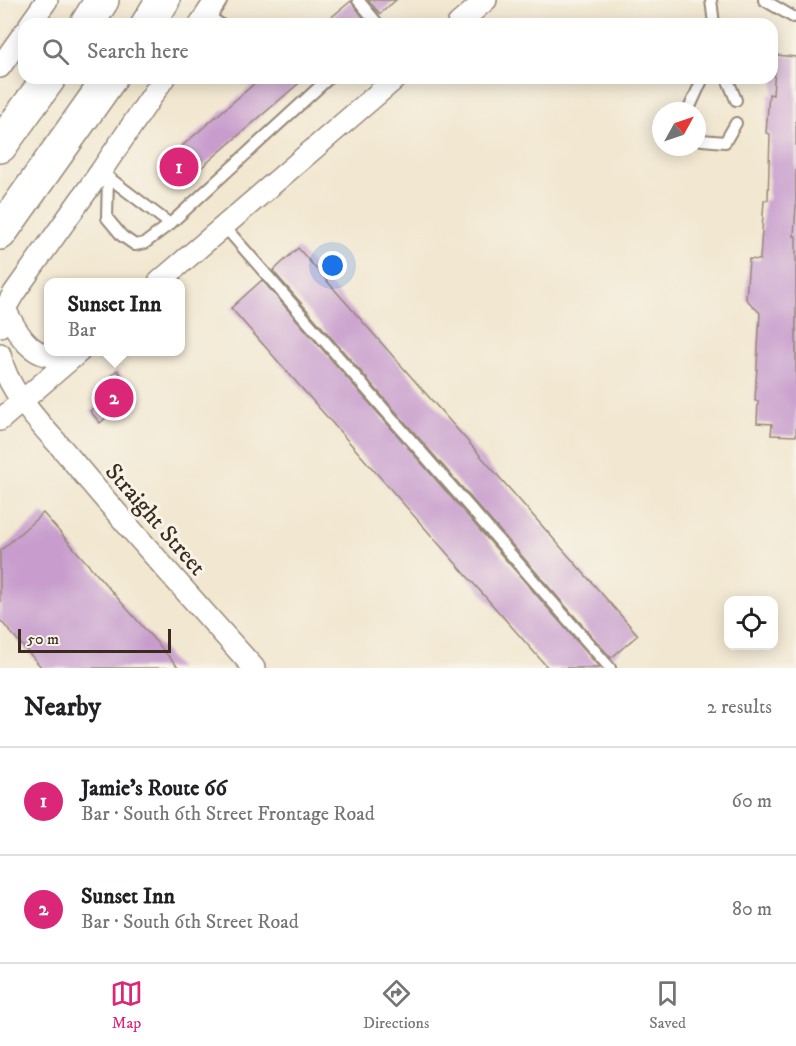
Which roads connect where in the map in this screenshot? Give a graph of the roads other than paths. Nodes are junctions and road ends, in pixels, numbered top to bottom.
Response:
1 (47, 0) edge
2 (102, 0) edge
3 (163, 0) edge
4 (358, 0) edge
5 (486, 0) edge
6 (711, 0) edge
7 (764, 0) edge
8 (793, 17) dead end
9 (34, 18) edge
10 (91, 18) edge
11 (152, 18) edge
12 (373, 18) edge
13 (465, 18) edge
14 (713, 18) edge
15 (18, 42) edge
16 (0, 67) edge
17 (45, 84) edge
18 (106, 84) edge
19 (160, 84) edge
20 (322, 84) edge
21 (389, 84) edge
22 (700, 84) edge
23 (730, 84) edge
24 (736, 100) dead end
25 (692, 102) edge
26 (736, 123) dead end
27 (706, 140) edge
28 (0, 146) edge
29 (104, 174) junction
30 (170, 224) junction
31 (224, 226) junction
32 (0, 234) edge
33 (164, 278) edge
34 (3, 317) edge
35 (0, 354) edge
36 (44, 354) edge
37 (73, 356) edge
38 (23, 400) junction
39 (0, 420) edge
40 (254, 668) edge
41 (610, 668) edge

1 - 9 street
2 - 10 main road
3 - 11 main road
4 - 12 lane
5 - 13 street
6 - 14 lane
7 - 8 lane
15 - 16 street
17 - 28 main road
18 - 32 main road
19 - 29 street
20 - 30 lane
21 - 31 street
22 - 25 lane
23 - 24 lane
26 - 27 lane
29 - 30 lane
29 - 30 lane
29 - 34 street
31 - 33 street
31 - 41 lane
34 - 36 street
35 - 38 street, Straight Street
37 - 38 street
38 - 39 street
38 - 40 street, Straight Street

